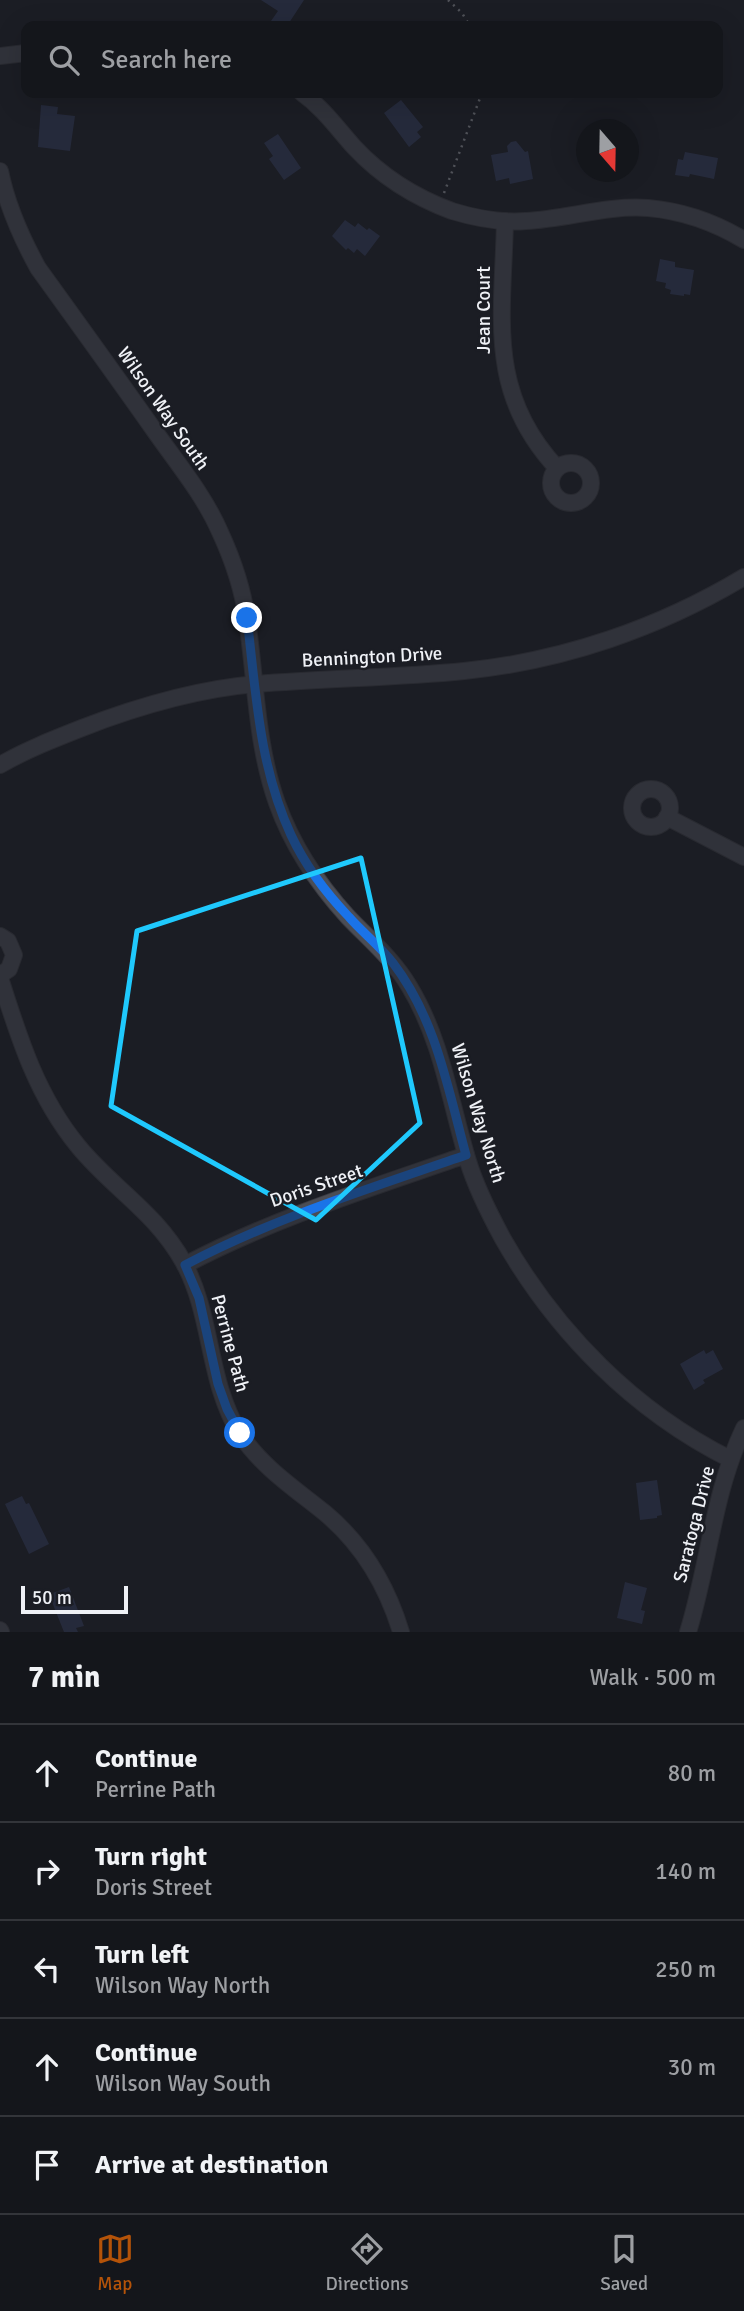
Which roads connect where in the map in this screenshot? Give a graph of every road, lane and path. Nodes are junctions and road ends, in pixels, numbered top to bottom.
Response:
1 (448, 0) edge
2 (467, 21) edge
3 (21, 54) edge
4 (0, 56) edge
5 (308, 98) edge
6 (480, 98) edge
7 (0, 172) edge
8 (439, 205) junction
9 (505, 221) junction
10 (744, 240) edge
11 (557, 468) dead end
12 (744, 577) edge
13 (255, 684) junction
14 (0, 765) edge
15 (667, 817) dead end
16 (744, 857) edge
17 (0, 936) edge
18 (0, 977) edge
19 (466, 1155) junction
20 (185, 1265) junction
21 (744, 1428) edge
22 (730, 1459) junction
23 (401, 1632) edge
24 (688, 1632) edge

1 - 2 path
3 - 4 street
5 - 8 street
6 - 8 path
7 - 13 street, Wilson Way South
8 - 9 street
9 - 10 street
9 - 11 street, Jean Court
12 - 13 street, Bennington Drive
13 - 14 street, Bennington Drive
13 - 19 street, Wilson Way North
15 - 16 street
17 - 18 street, Perrine Path
18 - 20 street, Perrine Path
19 - 20 street, Doris Street
19 - 22 street, Wilson Way North
20 - 23 street, Perrine Path
21 - 22 street, Saratoga Drive
22 - 24 street, Saratoga Drive

